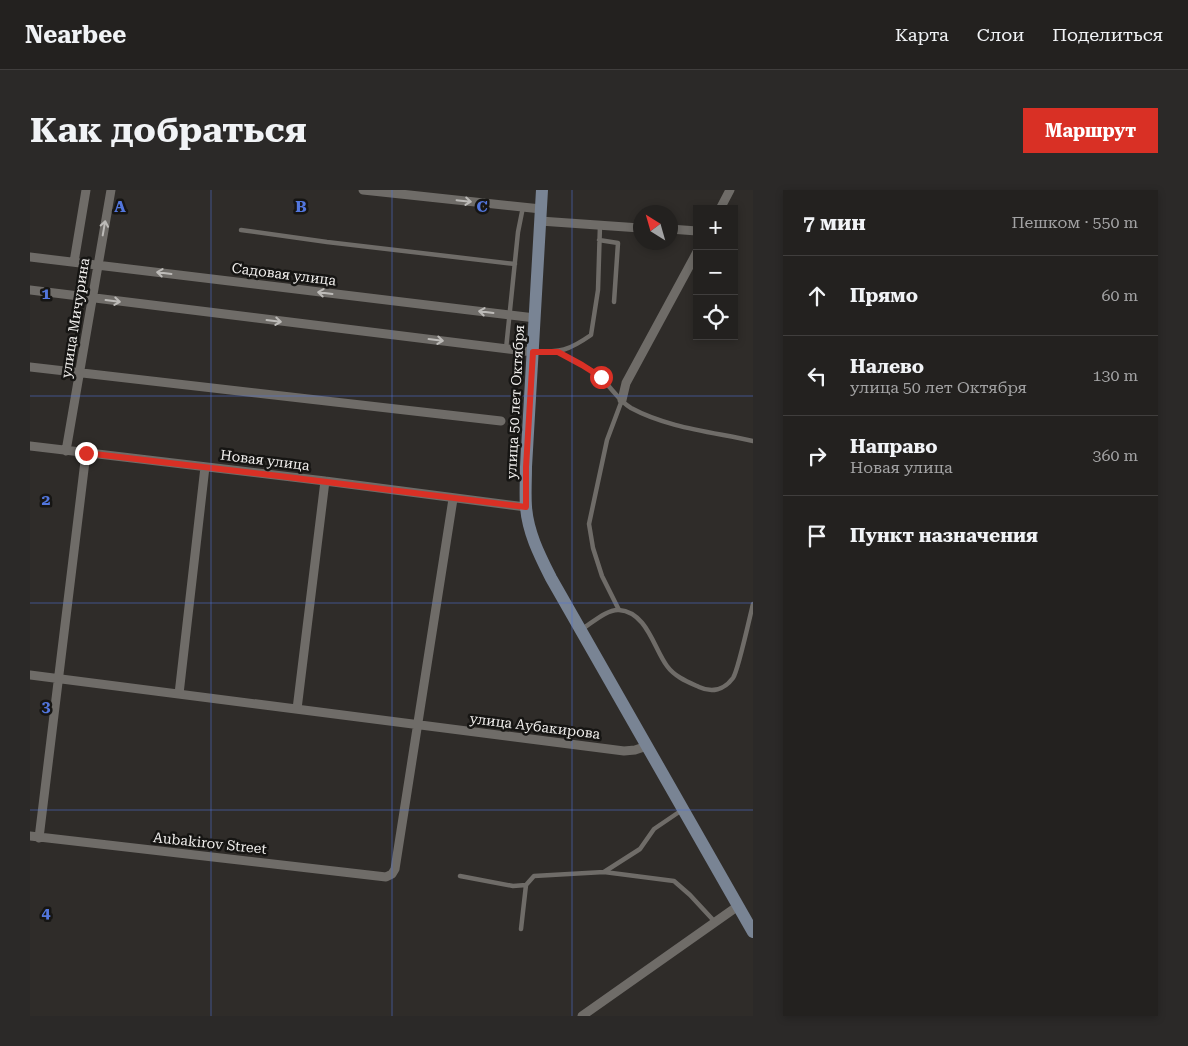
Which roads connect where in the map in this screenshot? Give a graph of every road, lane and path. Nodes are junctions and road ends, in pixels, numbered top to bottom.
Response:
1 (86, 190) edge
2 (111, 190) edge
3 (363, 190) edge
4 (542, 190) edge
5 (730, 190) edge
6 (722, 205) edge
7 (523, 207) junction
8 (541, 215) junction
9 (600, 225) junction
10 (633, 227) edge
11 (241, 230) dead end
12 (678, 230) edge
13 (693, 231) edge
14 (599, 240) junction
15 (30, 256) edge
16 (693, 259) edge
17 (74, 262) junction
18 (515, 264) junction
19 (97, 265) junction
20 (30, 290) edge
21 (93, 299) junction
22 (614, 302) dead end
23 (511, 315) junction
24 (535, 318) junction
25 (506, 349) junction
26 (533, 352) junction
27 (558, 352) junction
28 (30, 367) edge
29 (79, 373) junction
30 (622, 400) junction
31 (501, 421) dead end
32 (753, 441) edge
33 (30, 446) edge
34 (66, 451) junction
35 (86, 453) junction
36 (205, 467) junction
37 (325, 481) junction
38 (453, 499) junction
39 (526, 507) junction
40 (753, 604) edge
41 (619, 610) junction
42 (581, 630) junction
43 (30, 675) edge
44 (58, 679) junction
45 (179, 694) junction
46 (297, 709) junction
47 (418, 725) junction
48 (648, 746) junction
49 (683, 810) junction
50 (35, 837) edge
51 (604, 872) junction
52 (460, 876) dead end
53 (526, 885) junction
54 (738, 906) junction
55 (715, 922) junction
56 (521, 929) dead end
57 (753, 932) edge
58 (582, 1016) edge

1 - 17 street, улица Мичурина
19 -> 2 street, улица Мичурина
3 -> 7 street
4 - 8 main road, улица 50 лет Октября
5 - 6 street
7 - 8 street
7 - 18 lane
8 - 9 street
8 - 24 main road, улица 50 лет Октября
9 - 10 street
9 - 14 lane
11 - 18 lane
12 - 13 street
14 - 22 lane
14 - 27 lane
15 - 17 street, Садовая улица
16 - 30 street
17 - 19 street, Садовая улица
18 - 23 lane
19 - 21 street, улица Мичурина
23 -> 19 street, Садовая улица
20 - 21 street
21 -> 25 street
21 - 29 street, улица Мичурина
23 - 24 street, Садовая улица
23 - 25 lane
24 - 26 main road, улица 50 лет Октября
25 - 26 street
26 - 27 lane
26 - 39 main road, улица 50 лет Октября
27 - 30 lane
28 - 29 street
29 - 31 street
29 - 34 street, улица Мичурина
30 - 32 lane
30 - 41 lane
33 - 34 street, Новая улица
34 - 35 street, Новая улица
35 - 36 street, Новая улица
35 - 44 street
36 - 37 street, Новая улица
36 - 45 street
37 - 38 street, Новая улица
37 - 46 street
38 - 39 street, Новая улица
38 - 47 street
39 - 42 main road, улица 50 лет Октября
40 - 41 lane
41 - 42 lane
42 - 48 main road, улица 50 лет Октября
43 - 44 street, улица Аубакирова
44 - 45 street, улица Аубакирова
44 - 50 street
45 - 46 street, улица Аубакирова
46 - 47 street, улица Аубакирова
47 - 48 street, улица Аубакирова
47 - 50 street, Aubakirov Street
48 - 49 main road, улица 50 лет Октября
49 - 51 lane
49 - 54 main road, улица 50 лет Октября
51 - 53 lane
51 - 55 lane
52 - 53 lane
53 - 56 lane
54 - 55 street
54 - 57 main road, улица 50 лет Октября
55 - 58 street

